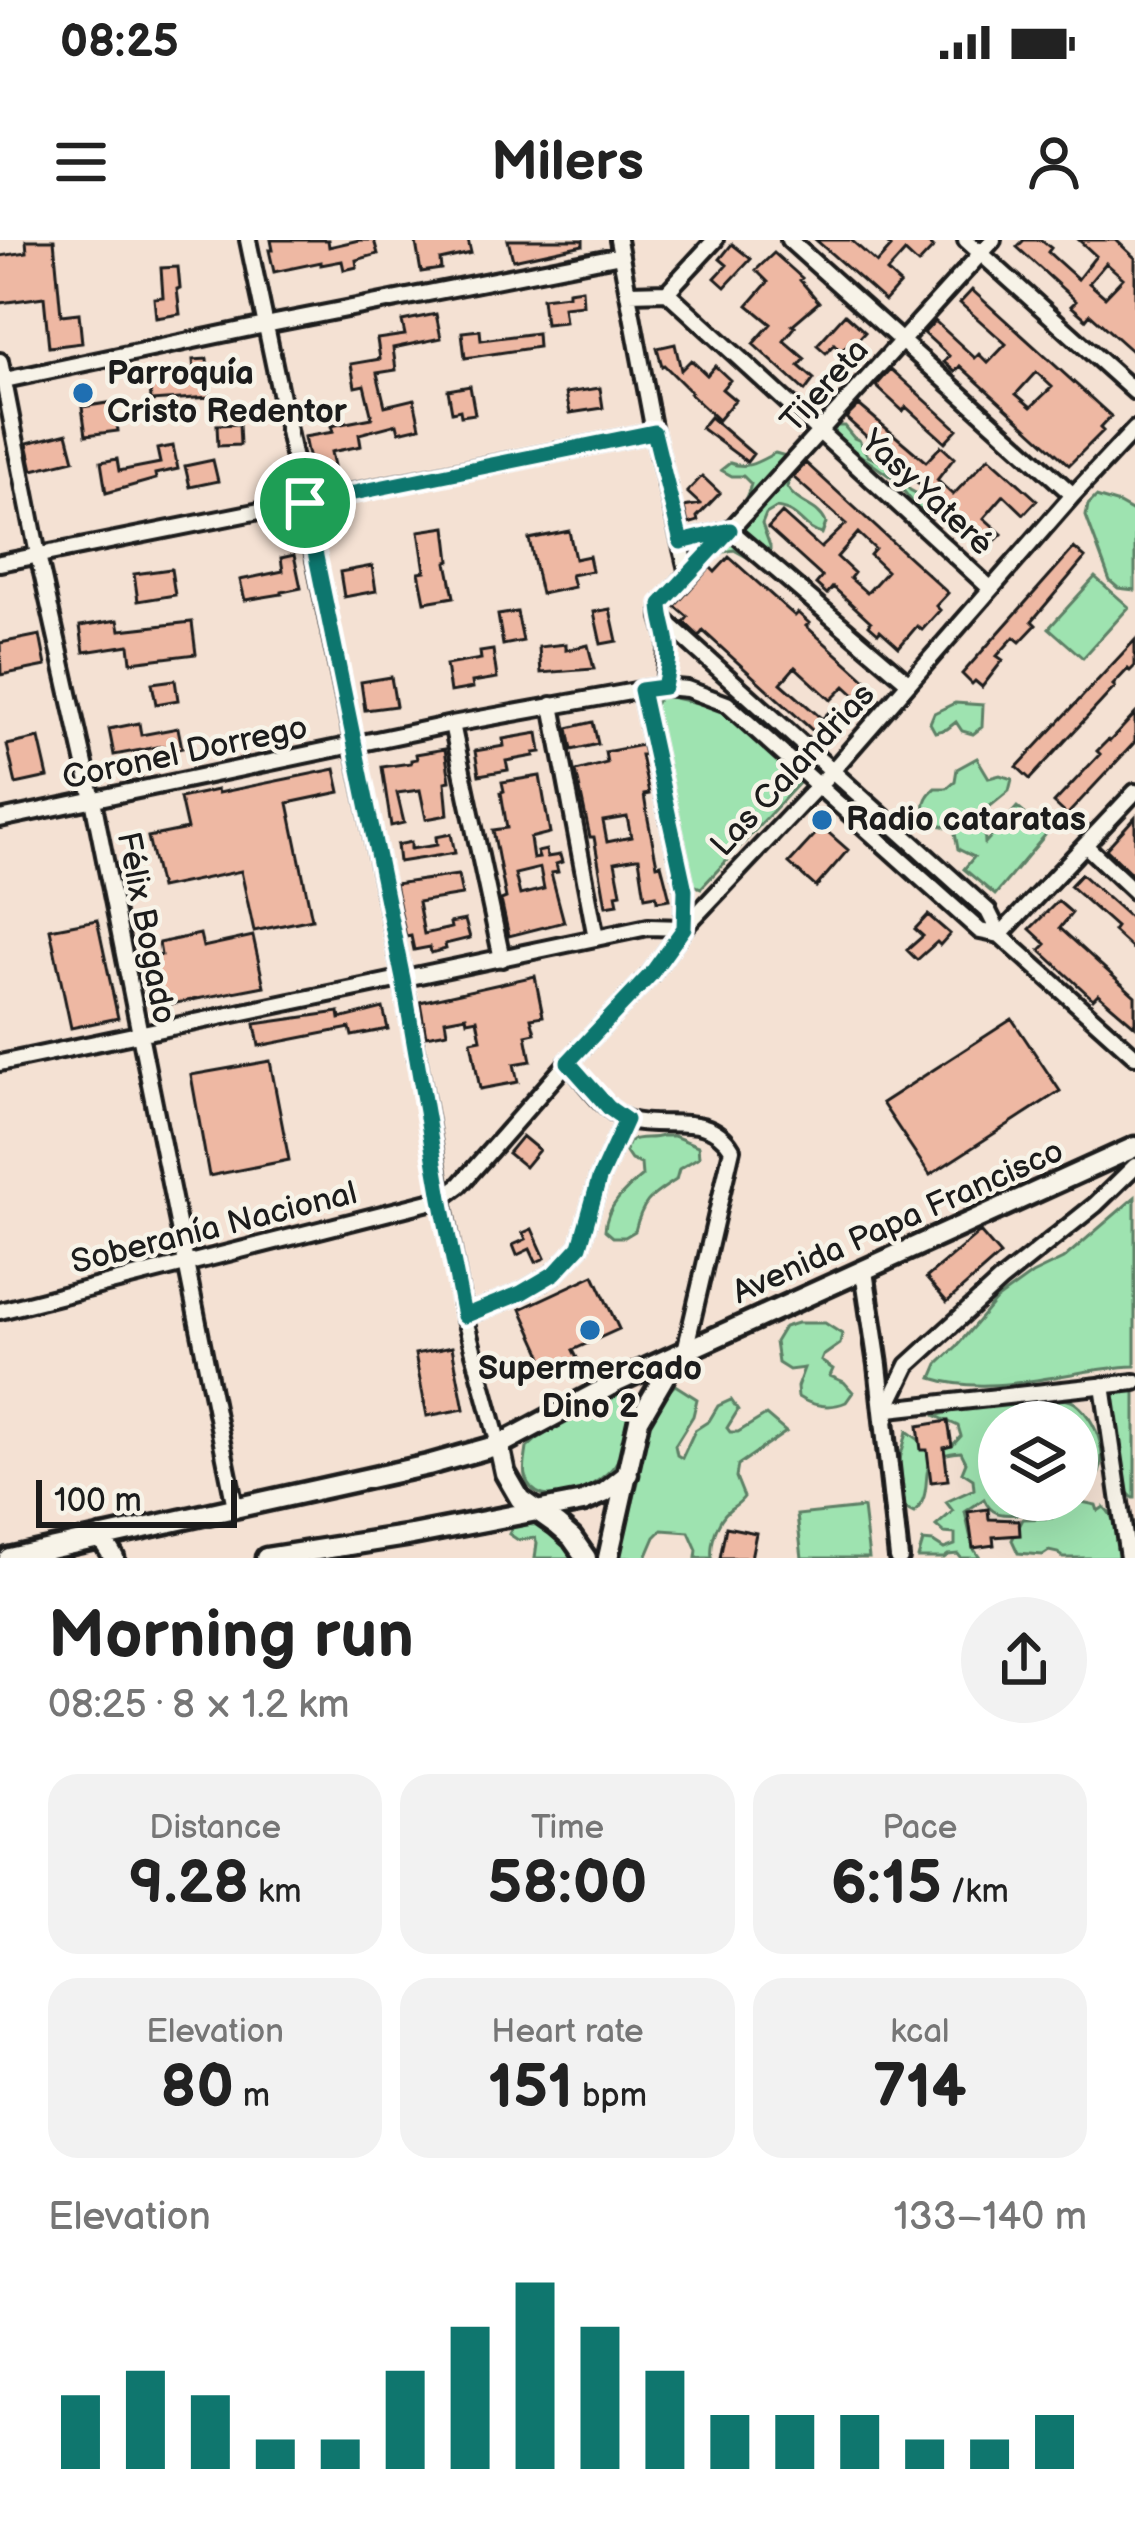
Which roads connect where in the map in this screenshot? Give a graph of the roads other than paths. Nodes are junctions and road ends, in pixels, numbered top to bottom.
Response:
1 (248, 240) edge
2 (715, 240) edge
3 (790, 240) edge
4 (966, 240) edge
5 (993, 240) edge
6 (620, 248) edge
7 (981, 253) junction
8 (667, 292) junction
9 (629, 293) junction
10 (265, 325) junction
11 (900, 343) junction
12 (0, 361) edge
13 (2, 381) edge
14 (1135, 392) edge
15 (1135, 428) edge
16 (654, 432) junction
17 (820, 432) junction
18 (1072, 495) junction
19 (305, 503) junction
20 (730, 530) junction
21 (681, 542) junction
22 (38, 555) junction
23 (0, 563) edge
24 (688, 574) junction
25 (990, 588) junction
26 (661, 617) junction
27 (909, 683) junction
28 (664, 687) junction
29 (641, 690) junction
30 (552, 705) junction
31 (452, 724) junction
32 (355, 744) junction
33 (832, 771) junction
34 (818, 784) junction
35 (1135, 793) edge
36 (93, 800) junction
37 (0, 819) edge
38 (1086, 846) junction
39 (1135, 892) edge
40 (684, 928) junction
41 (1000, 935) junction
42 (596, 938) junction
43 (502, 959) junction
44 (403, 979) junction
45 (140, 1035) junction
46 (1135, 1057) edge
47 (568, 1062) junction
48 (0, 1063) edge
49 (626, 1120) junction
50 (1135, 1148) edge
51 (1135, 1166) edge
52 (441, 1198) junction
53 (184, 1263) junction
54 (864, 1270) junction
55 (0, 1311) edge
56 (464, 1316) junction
57 (685, 1351) junction
58 (616, 1382) junction
59 (1135, 1382) edge
60 (1103, 1385) junction
61 (889, 1409) junction
62 (639, 1420) junction
63 (884, 1430) junction
64 (499, 1445) junction
65 (628, 1474) junction
66 (235, 1508) junction
67 (538, 1512) junction
68 (101, 1537) junction
69 (348, 1551) edge
70 (9, 1558) edge
71 (114, 1558) edge
72 (266, 1558) edge
73 (586, 1558) edge
74 (608, 1558) edge
75 (899, 1558) edge
76 (1128, 1558) edge

1 - 10 street
2 - 8 street
3 - 11 street
4 - 7 street
5 - 7 street, Tijereta
6 - 9 street
6 - 10 street
7 - 11 street, Tijereta
7 - 14 street
8 - 9 street
8 - 17 street, Yasy Yateré
9 - 16 street
10 - 13 street
10 - 19 street
11 - 17 street, Tijereta
11 - 18 street
12 - 13 street, Félix Bogado
13 - 22 street, Félix Bogado
15 - 18 street, Las Calandrias
16 - 19 street
16 - 21 street
17 - 20 street, Tijereta
17 - 25 street, Yasy Yateré
18 - 25 street, Las Calandrias
19 - 22 street
19 - 32 street
20 - 21 street
20 - 24 street, Tijereta
20 - 27 street
21 - 24 street
22 - 23 street
22 - 36 street, Félix Bogado
24 - 26 street, Tijereta
25 - 27 street, Las Calandrias
26 - 28 street
26 - 33 street
27 - 33 street, Las Calandrias
28 - 29 street, Coronel Dorrego
28 - 34 street
29 - 30 street, Coronel Dorrego
29 - 40 street
30 - 31 street, Coronel Dorrego
30 - 42 street
31 - 32 street, Coronel Dorrego
31 - 43 street
32 - 36 street, Coronel Dorrego
32 - 44 street
33 - 34 street, Las Calandrias
33 - 41 street
34 - 40 street, Las Calandrias
34 - 41 street
35 - 38 street
36 - 37 street, Coronel Dorrego
36 - 45 street, Félix Bogado
38 - 39 street
38 - 41 street
40 - 42 street
40 - 47 street, Las Calandrias
41 - 46 street
42 - 43 street
43 - 44 street
44 - 45 street
44 - 52 street
45 - 48 street
45 - 53 street, Félix Bogado
47 - 49 street
47 - 52 street, Las Calandrias
49 - 56 street
49 - 57 street
50 - 54 main road, Avenida Papa Francisco
51 - 61 street
52 - 53 street, Soberanía Nacional
52 - 56 street
53 - 55 street, Soberanía Nacional
53 - 66 street, Félix Bogado
54 - 57 main road, Avenida Papa Francisco
54 - 63 street
56 - 64 street
57 - 58 main road, Avenida Papa Francisco
57 - 62 main road
58 - 62 main road
58 - 64 main road, Avenida Papa Francisco
59 - 60 street
60 - 61 street
60 - 76 street
61 - 63 street
62 - 65 main road
63 - 75 street
64 - 66 main road, Avenida Papa Francisco
64 - 67 main road
65 - 67 main road
65 - 74 main road
66 - 68 main road, Avenida Papa Francisco
67 - 69 main road
67 - 73 main road
68 - 70 main road, Avenida Papa Francisco
68 - 71 main road
69 - 72 main road

